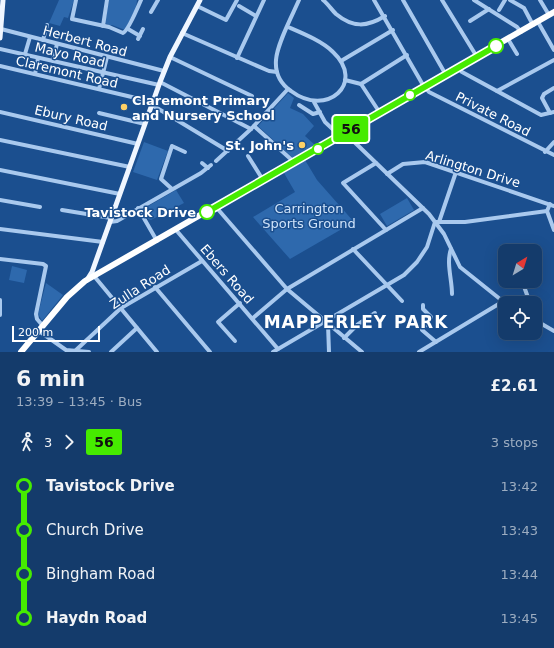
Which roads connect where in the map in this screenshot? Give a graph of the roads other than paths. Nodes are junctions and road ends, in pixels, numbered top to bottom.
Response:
1 (2, 0) edge
2 (76, 0) edge
3 (107, 0) edge
4 (141, 0) edge
5 (158, 0) edge
6 (200, 0) edge
7 (237, 0) edge
8 (264, 0) edge
9 (299, 0) edge
10 (323, 0) edge
11 (374, 0) edge
12 (402, 0) edge
13 (442, 0) edge
14 (474, 0) edge
15 (505, 0) edge
16 (510, 0) edge
17 (540, 0) edge
18 (197, 6) junction
19 (239, 6) dead end
20 (489, 9) junction
21 (498, 10) dead end
22 (151, 12) dead end
23 (552, 14) edge
24 (256, 16) junction
25 (385, 16) junction
26 (470, 21) dead end
27 (536, 23) junction
28 (47, 25) dead end
29 (103, 26) junction
30 (288, 27) junction
31 (1, 29) edge
32 (128, 29) junction
33 (143, 29) dead end
34 (393, 30) junction
35 (521, 32) junction
36 (182, 33) junction
37 (30, 37) junction
38 (0, 38) edge
39 (508, 39) junction
40 (43, 40) junction
41 (57, 44) junction
42 (0, 49) edge
43 (554, 50) edge
44 (25, 54) junction
45 (517, 54) dead end
46 (407, 55) junction
47 (107, 56) junction
48 (478, 57) junction
49 (38, 58) junction
50 (170, 58) junction
51 (237, 58) junction
52 (554, 60) edge
53 (53, 61) junction
54 (341, 61) junction
55 (0, 66) edge
56 (458, 68) junction
57 (164, 71) junction
58 (277, 72) junction
59 (103, 73) junction
60 (34, 74) junction
61 (446, 75) junction
62 (345, 80) junction
63 (159, 84) junction
64 (361, 84) junction
65 (424, 87) junction
66 (554, 88) edge
67 (99, 89) junction
68 (288, 89) junction
69 (497, 92) junction
70 (250, 96) dead end
71 (314, 102) junction
72 (152, 103) junction
73 (299, 105) dead end
74 (0, 112) edge
75 (320, 112) junction
76 (380, 112) junction
77 (552, 112) edge
78 (99, 113) dead end
79 (145, 124) junction
80 (253, 128) junction
81 (342, 134) junction
82 (0, 140) edge
83 (554, 142) edge
84 (138, 144) junction
85 (228, 151) junction
86 (184, 152) dead end
87 (545, 152) junction
88 (248, 156) dead end
89 (554, 156) edge
90 (216, 161) dead end
91 (295, 162) junction
92 (202, 163) dead end
93 (376, 163) junction
94 (130, 167) junction
95 (0, 170) edge
96 (456, 172) junction
97 (387, 174) junction
98 (263, 180) junction
99 (172, 189) junction
100 (120, 194) junction
101 (0, 200) edge
102 (552, 205) edge
103 (40, 207) dead end
104 (216, 207) junction
105 (138, 208) junction
106 (423, 208) junction
107 (62, 210) dead end
108 (547, 211) junction
109 (111, 220) junction
110 (437, 222) junction
111 (0, 229) edge
112 (176, 230) junction
113 (386, 230) junction
114 (554, 230) edge
115 (157, 241) junction
116 (103, 242) junction
117 (451, 249) junction
118 (352, 250) junction
119 (0, 259) edge
120 (202, 261) junction
121 (93, 274) junction
122 (388, 286) junction
123 (155, 287) junction
124 (287, 289) junction
125 (452, 294) dead end
126 (498, 297) edge
127 (0, 300) edge
128 (402, 301) dead end
129 (240, 303) junction
130 (424, 305) dead end
131 (498, 306) edge
132 (121, 308) junction
133 (375, 313) dead end
134 (0, 315) edge
135 (253, 318) junction
136 (327, 323) junction
137 (542, 324) edge
138 (41, 328) junction
139 (137, 328) junction
140 (554, 331) edge
141 (344, 338) junction
142 (235, 341) dead end
143 (436, 342) junction
144 (278, 349) junction
145 (75, 351) edge
146 (20, 352) edge
147 (89, 352) edge
148 (111, 352) edge
149 (157, 352) edge
150 (210, 352) edge
151 (273, 352) edge
152 (329, 352) edge
153 (362, 352) edge
154 (419, 352) edge

1 - 31 main road
2 - 29 street
3 - 29 street
4 - 32 street
5 - 22 street
6 - 18 main road
7 - 18 street
8 - 24 street
9 - 30 street
10 - 25 street
11 - 25 street
12 - 61 street
13 - 48 street
14 - 20 street
15 - 21 street
16 - 27 street
17 - 23 street
18 - 36 main road
19 - 24 street
20 - 26 street
20 - 35 street
23 - 27 highway
24 - 51 street
25 - 34 street
27 - 35 highway
27 - 43 street
28 - 40 street
29 - 32 street
30 - 54 street
30 - 58 street
31 - 37 street, Herbert Road
31 - 38 main road
32 - 33 street
34 - 46 street
34 - 54 street
35 - 39 highway
36 - 50 main road
36 - 51 street
37 - 40 street, Herbert Road
37 - 44 street
39 - 45 street
39 - 48 highway
40 - 41 street, Herbert Road
41 - 47 street, Herbert Road
41 - 53 street
42 - 44 street, Mayo Road
44 - 49 street, Mayo Road
46 - 64 street
46 - 65 street
47 - 57 street, Herbert Road
47 - 59 street
48 - 56 highway
49 - 53 street, Mayo Road
49 - 60 street
50 - 57 main road
50 - 70 street
51 - 58 street
52 - 69 street
53 - 59 street, Mayo Road
54 - 62 street
55 - 60 street, Claremont Road
56 - 61 highway
56 - 69 street
57 - 63 main road
58 - 68 street
59 - 63 street, Mayo Road
59 - 67 street
60 - 67 street, Claremont Road
61 - 65 highway
62 - 64 street
62 - 71 street
63 - 72 main road
63 - 80 street, Mayo Road
64 - 76 street
65 - 76 highway
65 - 87 street, Private Road
66 - 77 street
67 - 72 street, Claremont Road
68 - 71 street
68 - 80 street
69 - 77 street
71 - 75 street
72 - 79 main road
72 - 85 street, Claremont Road
73 - 75 street
74 - 84 street, Ebury Road
75 - 81 street
76 - 81 highway
78 - 79 street
79 - 84 main road
80 - 85 street
80 - 91 street, Mayo Road
81 - 91 highway
81 - 93 street
82 - 94 street
83 - 87 street
84 - 94 main road
85 - 90 street
86 - 99 street
87 - 89 street, Private Road
88 - 98 street
91 - 98 highway
92 - 99 street
93 - 97 street
93 - 113 street
94 - 100 main road
95 - 100 street
96 - 97 street, Arlington Drive
96 - 102 street, Arlington Drive
96 - 110 street
97 - 106 street
98 - 104 highway
99 - 105 street
100 - 109 main road
101 - 103 street
102 - 108 street
104 - 112 highway
104 - 124 street
105 - 109 street
105 - 115 street
106 - 110 street
106 - 113 street
107 - 109 street
108 - 110 street
108 - 114 street
109 - 116 main road
110 - 117 street
110 - 122 street
111 - 116 street
112 - 115 highway
112 - 120 street, Ebers Road
113 - 118 street
115 - 121 highway
116 - 121 main road
117 - 125 street
117 - 126 street
118 - 122 street
118 - 124 street
119 - 138 street
120 - 123 street, Zulla Road
120 - 129 street, Ebers Road
121 - 132 street
121 - 138 highway
122 - 128 street
122 - 136 street
123 - 132 street, Zulla Road
123 - 150 street
124 - 135 street
124 - 136 street
127 - 134 street
129 - 135 street, Ebers Road
129 - 142 street
130 - 143 street
131 - 143 street
132 - 139 street
132 - 145 street, Zulla Road
133 - 141 street
135 - 144 street, Ebers Road
136 - 141 street
136 - 144 street
136 - 152 street
137 - 140 street
138 - 145 street
138 - 146 highway
139 - 148 street
139 - 149 street
141 - 153 street
143 - 154 street
144 - 151 street
145 - 147 street

